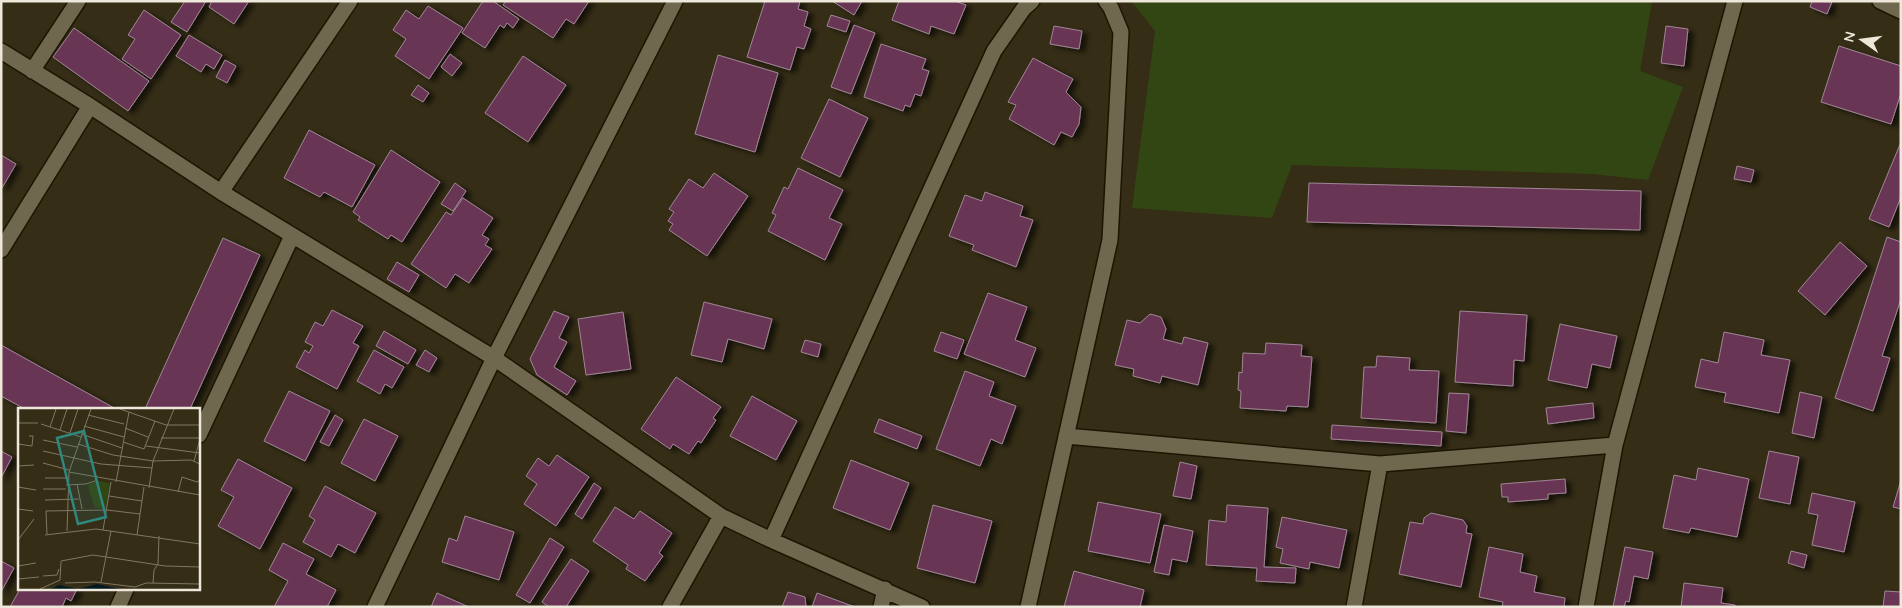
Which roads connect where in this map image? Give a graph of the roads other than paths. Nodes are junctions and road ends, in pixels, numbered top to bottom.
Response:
1 (78, 1) edge
2 (350, 1) edge
3 (675, 1) edge
4 (1032, 1) edge
5 (1106, 1) edge
6 (1735, 1) edge
7 (1880, 1) edge
8 (1901, 11) edge
9 (1, 51) edge
10 (32, 71) junction
11 (90, 106) junction
12 (221, 192) junction
13 (292, 236) junction
14 (1, 250) edge
15 (494, 358) junction
16 (200, 433) edge
17 (1066, 436) junction
18 (1615, 445) junction
19 (1380, 464) junction
20 (721, 516) junction
21 (771, 540) junction
22 (126, 590) edge
23 (885, 590) junction
24 (118, 607) edge
25 (375, 607) edge
26 (670, 607) edge
27 (881, 607) edge
28 (922, 607) edge
29 (1028, 607) edge
30 (1354, 607) edge
31 (1586, 607) edge

1 - 10 street
2 - 12 street
3 - 15 street
4 - 21 street
5 - 17 street
6 - 18 street
7 - 8 street
9 - 10 street
10 - 11 street
11 - 12 street
11 - 14 street
12 - 13 street
13 - 15 street
13 - 16 street
15 - 20 street
15 - 25 street
17 - 19 street
17 - 29 street
18 - 19 street
18 - 31 street
19 - 30 street
20 - 21 street
20 - 26 street
21 - 23 street
22 - 24 street
23 - 27 street
23 - 28 street

